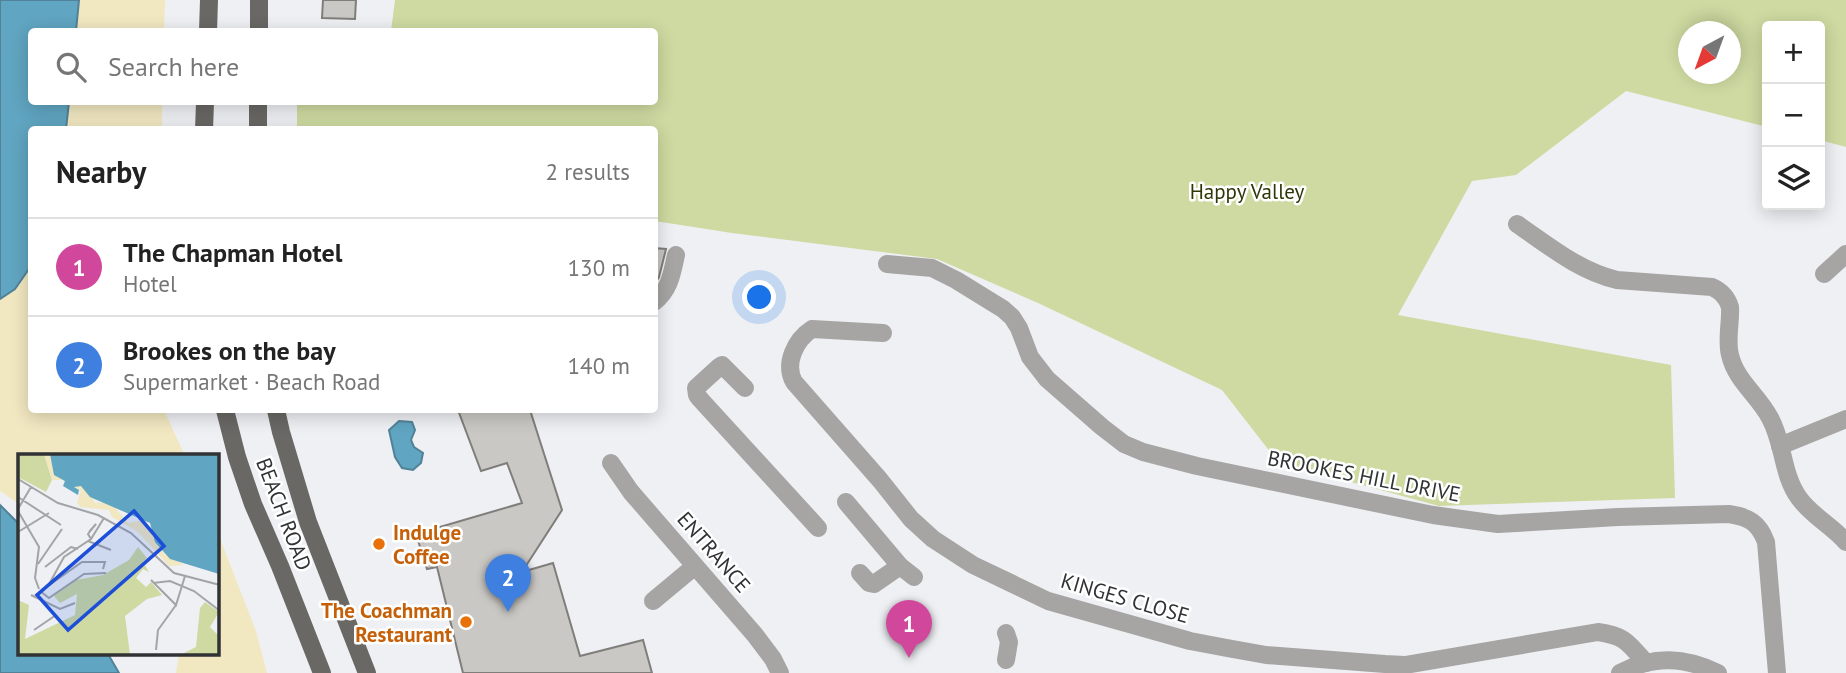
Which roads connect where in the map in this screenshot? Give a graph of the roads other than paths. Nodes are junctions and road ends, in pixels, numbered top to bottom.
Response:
1 (209, 1) edge
2 (259, 2) edge
3 (208, 28) edge
4 (259, 28) edge
5 (205, 105) edge
6 (258, 105) edge
7 (204, 126) edge
8 (258, 126) edge
9 (1517, 224) dead end
10 (1846, 254) edge
11 (676, 255) dead end
12 (887, 264) dead end
13 (1824, 274) dead end
14 (658, 298) edge
15 (883, 333) dead end
16 (745, 388) dead end
17 (226, 413) edge
18 (277, 413) edge
19 (1846, 419) edge
20 (1780, 446) junction
21 (611, 463) dead end
22 (846, 502) dead end
23 (818, 528) dead end
24 (1846, 542) edge
25 (695, 566) junction
26 (860, 573) dead end
27 (653, 601) dead end
28 (1006, 632) dead end
29 (1006, 660) dead end
30 (1646, 663) junction
31 (322, 673) edge
32 (367, 673) edge
33 (780, 673) edge
34 (1620, 673) edge
35 (1718, 673) edge
36 (1777, 673) edge

1 - 3 main road
2 - 4 main road
5 - 7 main road
6 - 8 main road
9 - 20 street
10 - 13 street
11 - 14 street
12 - 36 street, BROOKES HILL DRIVE
15 - 30 street, KINGES CLOSE
16 - 23 street
17 - 31 main road, BEACH ROAD
18 - 32 main road, BEACH ROAD
19 - 20 street
20 - 24 street
21 - 25 street, ENTRANCE
22 - 26 street
25 - 27 street
25 - 33 street, ENTRANCE
28 - 29 street
30 - 34 street
30 - 35 street

